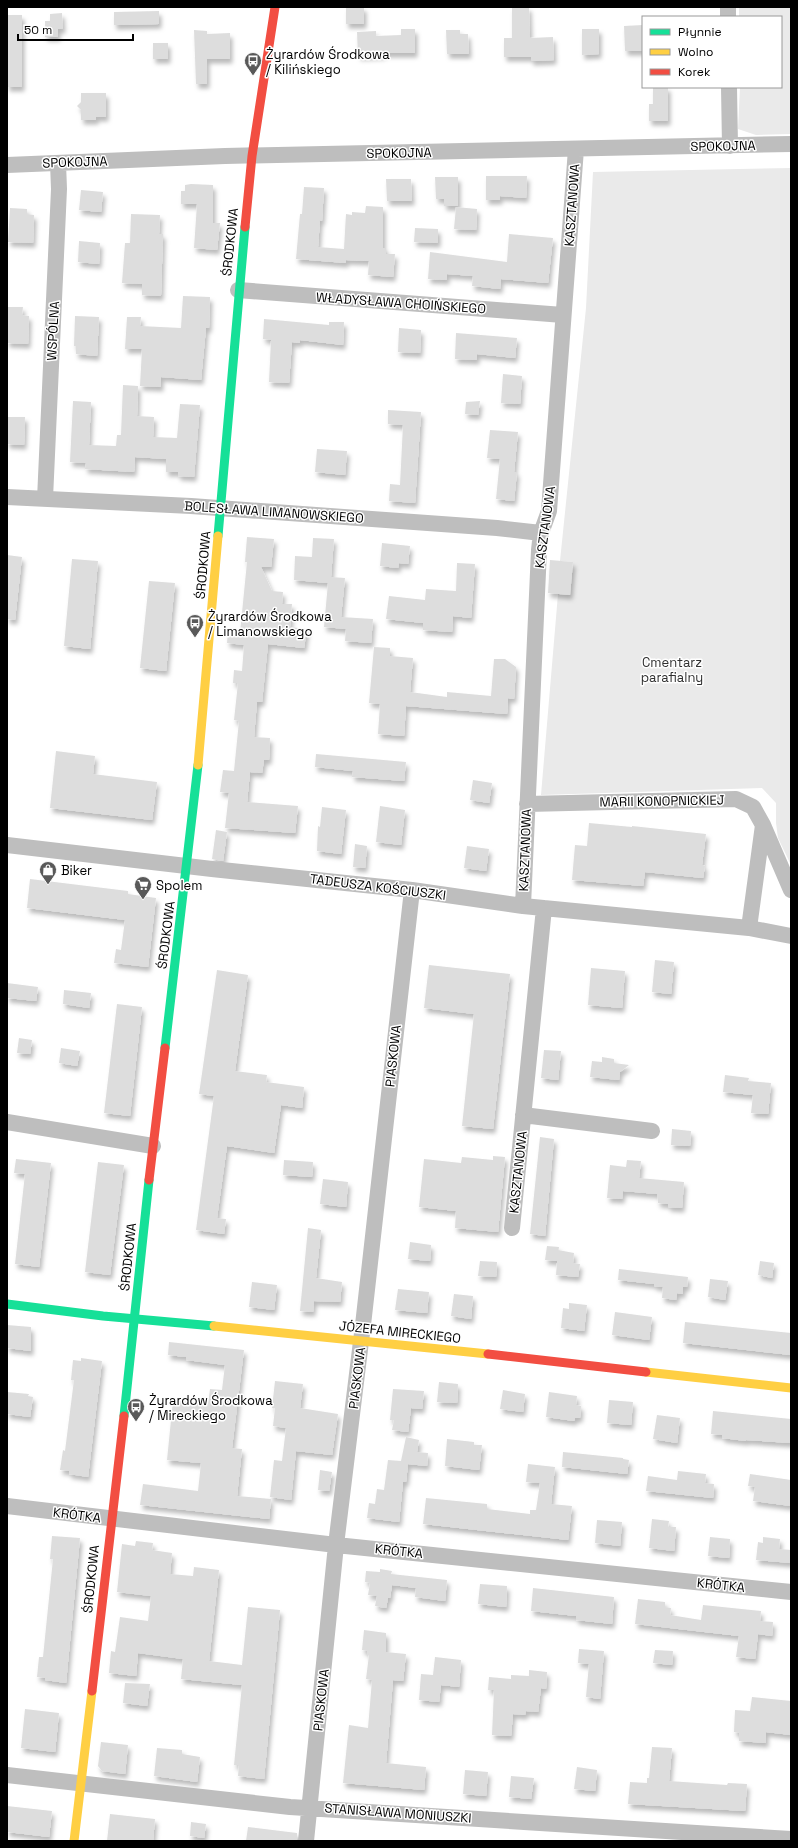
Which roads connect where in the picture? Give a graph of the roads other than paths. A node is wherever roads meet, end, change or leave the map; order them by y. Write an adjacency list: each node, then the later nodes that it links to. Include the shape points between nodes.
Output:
1 (275, 7): 6 (street, ŚRODKOWA)
2 (729, 88): 4 (street)
3 (791, 144): 4 (street, SPOKOJNA)
4 (730, 146): 5 (street, SPOKOJNA)
5 (576, 149): 6 (street, SPOKOJNA); 10 (street, KASZTANOWA)
6 (252, 156): 7 (street, SPOKOJNA); 9 (street, ŚRODKOWA)
7 (58, 163): 8 (street, SPOKOJNA); 12 (street, WSPÓLNA, via 59,189)
8 (7, 165)
9 (238, 290): 10 (street, WŁADYSŁAWA CHOIŃSKIEGO); 13 (street, ŚRODKOWA)
10 (563, 315): 14 (street, KASZTANOWA, via 549,511)
11 (7, 497): 12 (street, BOLESŁAWA LIMANOWSKIEGO)
12 (45, 499): 13 (street, BOLESŁAWA LIMANOWSKIEGO)
13 (220, 508): 14 (street, BOLESŁAWA LIMANOWSKIEGO); 18 (street, ŚRODKOWA)
14 (541, 533): 15 (street, KASZTANOWA)
15 (527, 804): 16 (street, MARII KONOPNICKIEJ, via 736,799 753,807); 21 (street, KASZTANOWA)
16 (763, 825): 20 (street, MARII KONOPNICKIEJ); 23 (street)
17 (7, 845): 18 (street, TADEUSZA KOŚCIUSZKI)
18 (188, 866): 19 (street, TADEUSZA KOŚCIUSZKI); 28 (street, ŚRODKOWA)
19 (412, 890): 21 (street, TADEUSZA KOŚCIUSZKI); 32 (street, PIASKOWA)
20 (791, 890)
21 (523, 906): 22 (street, TADEUSZA KOŚCIUSZKI)
22 (544, 908): 23 (street, TADEUSZA KOŚCIUSZKI); 25 (street, KASZTANOWA)
23 (749, 928): 24 (street)
24 (791, 936)
25 (523, 1115): 27 (street, KASZTANOWA); 29 (street, KASZTANOWA)
26 (7, 1122): 28 (street)
27 (652, 1131)
28 (153, 1146): 31 (street, ŚRODKOWA)
29 (512, 1228)
30 (7, 1304): 31 (street, JÓZEFA MIRECKIEGO)
31 (135, 1319): 32 (street, JÓZEFA MIRECKIEGO); 35 (street, ŚRODKOWA)
32 (361, 1340): 33 (street, JÓZEFA MIRECKIEGO); 36 (street, PIASKOWA)
33 (791, 1388)
34 (7, 1506): 35 (street, KRÓTKA)
35 (110, 1519): 36 (street, KRÓTKA); 39 (street, ŚRODKOWA)
36 (336, 1545): 37 (street, KRÓTKA); 40 (street, PIASKOWA)
37 (791, 1592)
38 (7, 1775): 39 (street, STANISŁAWA MONIUSZKI)
39 (80, 1784): 40 (street, STANISŁAWA MONIUSZKI); 42 (street, ŚRODKOWA)
40 (310, 1807): 41 (street, STANISŁAWA MONIUSZKI); 43 (street, PIASKOWA)
41 (791, 1839)
42 (74, 1841)
43 (306, 1841)

